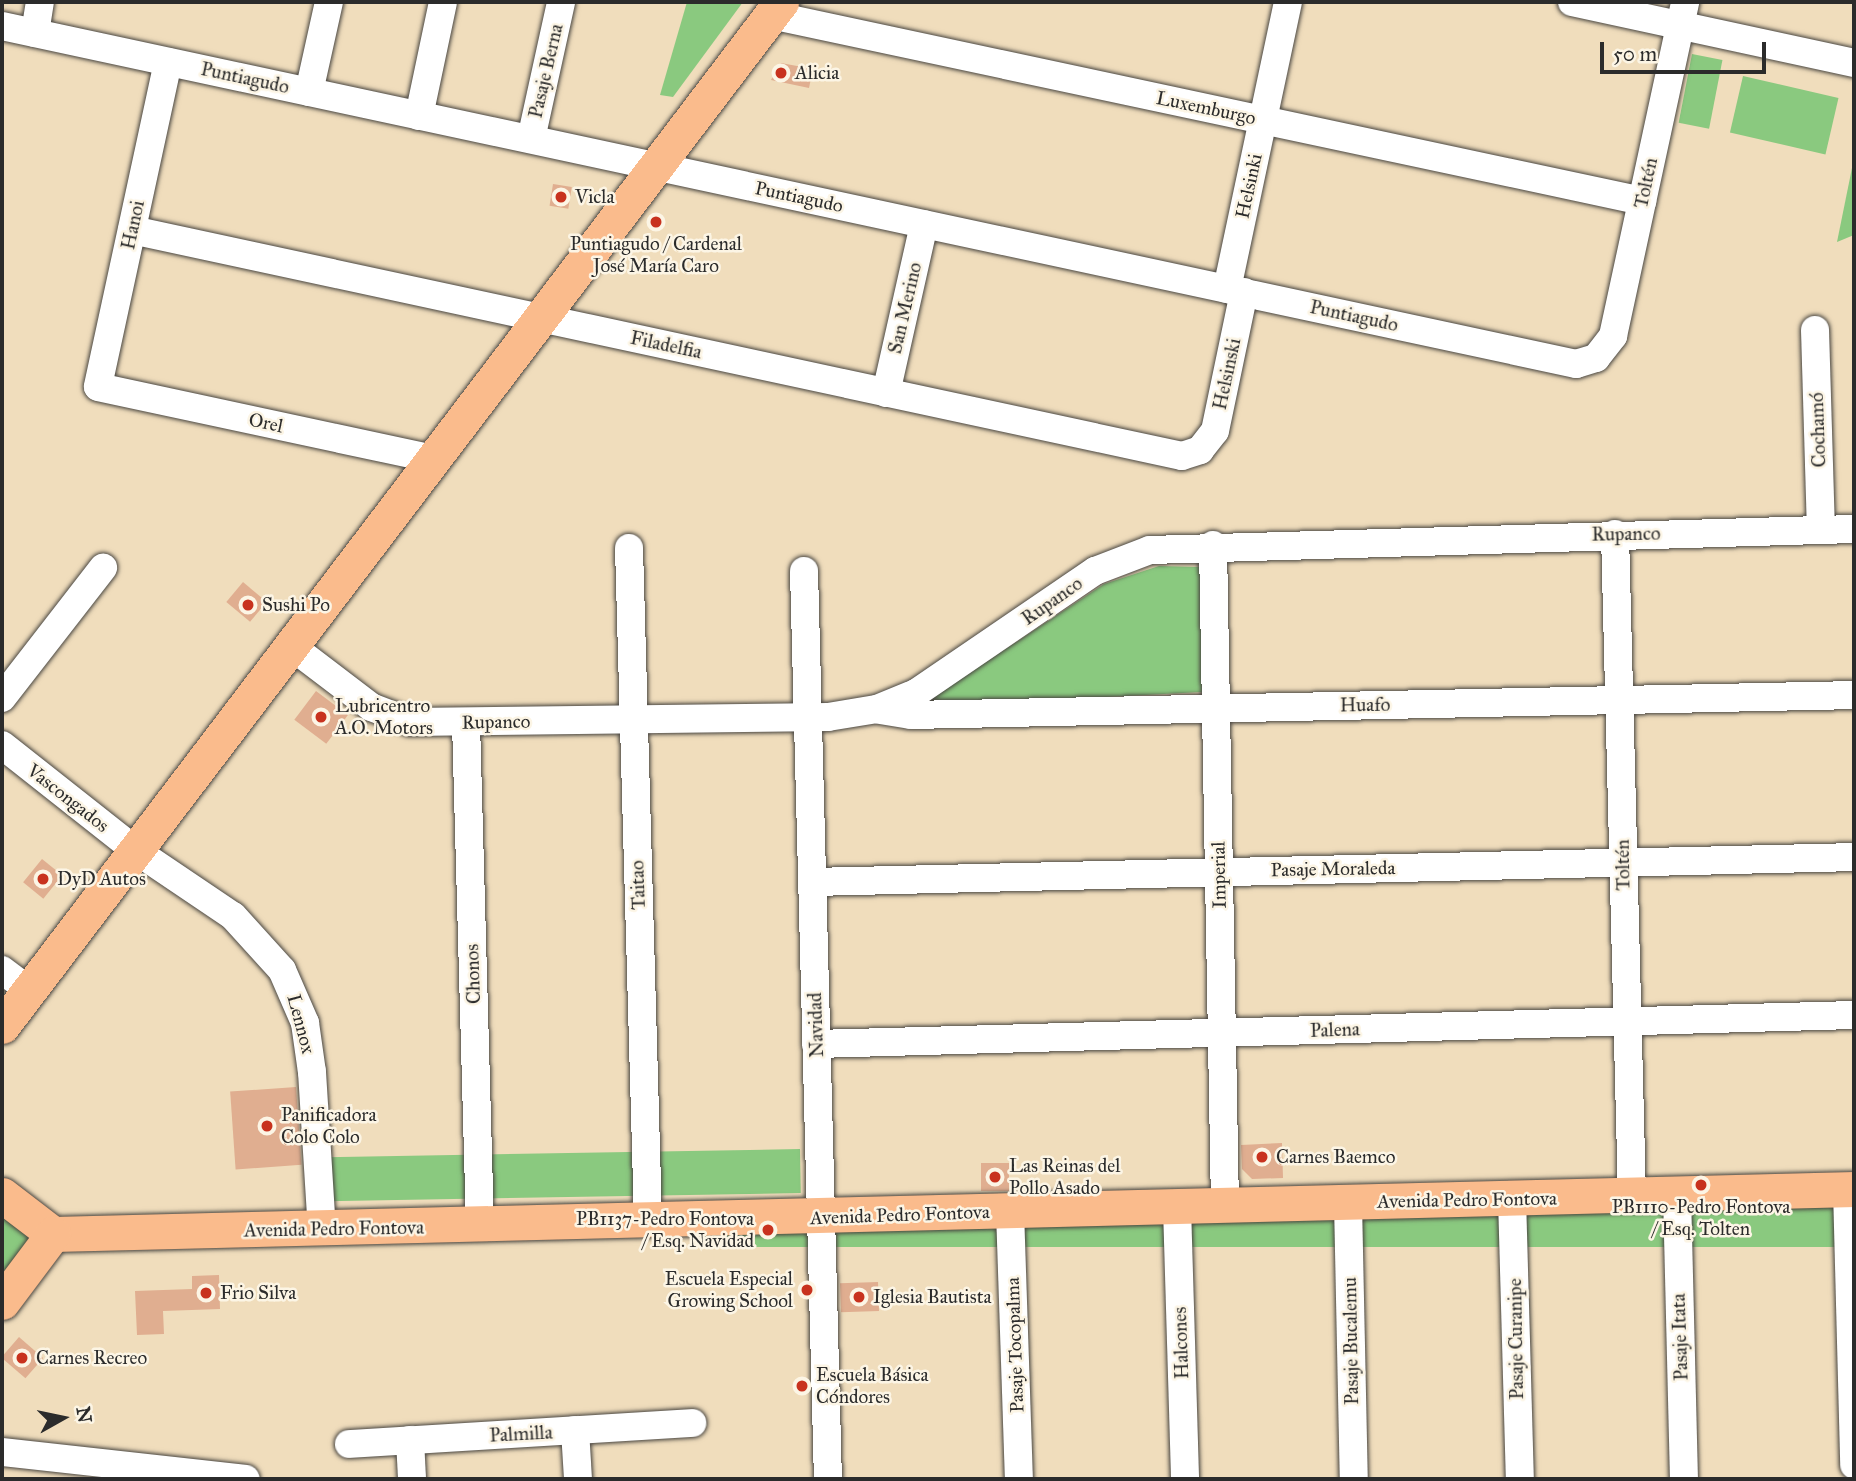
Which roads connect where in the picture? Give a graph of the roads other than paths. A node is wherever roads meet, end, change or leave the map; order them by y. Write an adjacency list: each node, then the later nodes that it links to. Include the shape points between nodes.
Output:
1 (40, 2): 10 (street)
2 (329, 2): 13 (street)
3 (443, 2): 14 (street)
4 (561, 2): 16 (street, Pasaje Berna)
5 (1288, 2): 15 (street, Helsinki)
6 (1572, 2): 8 (street)
7 (776, 8): 15 (street, Luxemburgo); 17 (main road)
8 (1683, 14): 12 (street); 18 (street, Toltén)
9 (2, 26): 10 (street, Puntiagudo)
10 (35, 33): 11 (street, Puntiagudo)
11 (168, 62): 13 (street, Puntiagudo); 20 (street, Hanoi)
12 (1854, 63)
13 (309, 92): 14 (street, Puntiagudo)
14 (419, 116): 16 (street, Puntiagudo)
15 (1263, 120): 18 (street, Luxemburgo); 21 (street, Helsinki)
16 (530, 139): 17 (street, Puntiagudo)
17 (656, 166): 19 (street, Puntiagudo); 22 (main road)
18 (1642, 201): 24 (street, Toltén, via 1612,336)
19 (924, 223): 21 (street, Puntiagudo); 26 (street, San Merino)
20 (132, 230): 22 (street, Filadelfia); 25 (street, Hanoi)
21 (1236, 291): 24 (street, Puntiagudo, via 1566,362); 27 (street, Helsinski, via 1214,431)
22 (540, 318): 26 (street, Filadelfia); 28 (main road)
23 (1815, 330): 29 (street, Cochamó)
24 (1596, 358)
25 (98, 387): 28 (street, Orel)
26 (886, 393): 27 (street, Filadelfia, via 1172,454)
27 (1200, 450)
28 (433, 459): 36 (main road)
29 (1821, 529): 30 (street, Rupanco); 31 (street, Rupanco)
30 (1854, 529)
31 (1615, 534): 32 (street, Rupanco); 39 (street, Toltén)
32 (1213, 545): 40 (street, Imperial); 41 (street, Rupanco, via 1150,550 1095,571 935,681)
33 (629, 548): 43 (street, Taitao)
34 (103, 568): 38 (street)
35 (803, 571): 42 (street, Navidad)
36 (291, 646): 44 (street, Rupanco, via 382,713 410,722); 46 (main road)
37 (1854, 695): 39 (street, Huafo)
38 (2, 698)
39 (1619, 700): 40 (street, Huafo); 48 (street, Toltén)
40 (1216, 708): 41 (street, Huafo, via 911,715); 49 (street, Imperial)
41 (877, 709): 42 (street, Rupanco)
42 (807, 717): 43 (street, Rupanco); 50 (street, Navidad)
43 (633, 719): 44 (street, Rupanco); 67 (street, Taitao)
44 (466, 722): 68 (street, Chonos)
45 (2, 745): 46 (street, Vascongados)
46 (135, 850): 51 (main road); 69 (street, Lennox, via 233,916 264,945 296,998 312,1072)
47 (1854, 856): 48 (street, Pasaje Moraleda)
48 (1623, 862): 49 (street, Pasaje Moraleda); 53 (street, Toltén)
49 (1219, 872): 50 (street, Pasaje Moraleda); 55 (street, Imperial)
50 (812, 882): 56 (street, Navidad)
51 (15, 980): 54 (main road)
52 (1854, 1015): 53 (street, Palena)
53 (1627, 1021): 55 (street, Palena); 60 (street, Toltén)
54 (2, 1026)
55 (1222, 1033): 56 (street, Palena); 63 (street, Imperial)
56 (816, 1044): 66 (street, Navidad)
57 (1851, 1189): 58 (main road, Avenida Pedro Fontova); 77 (street)
58 (1676, 1194): 60 (main road, Avenida Pedro Fontova); 87 (street, Pasaje Itata)
59 (2, 1195): 70 (main road)
60 (1632, 1195): 61 (main road, Avenida Pedro Fontova)
61 (1512, 1198): 62 (main road, Avenida Pedro Fontova); 86 (street, Pasaje Curanipe)
62 (1348, 1203): 63 (main road, Avenida Pedro Fontova); 85 (street, Pasaje Bucalemu)
63 (1225, 1206): 64 (main road, Avenida Pedro Fontova)
64 (1177, 1207): 65 (main road, Avenida Pedro Fontova); 84 (street, Halcones)
65 (1010, 1212): 66 (main road, Avenida Pedro Fontova); 83 (street, Pasaje Tocopalma)
66 (821, 1217): 67 (main road, Avenida Pedro Fontova); 82 (street, Navidad)
67 (648, 1221): 68 (main road, Avenida Pedro Fontova)
68 (480, 1226): 69 (main road, Avenida Pedro Fontova)
69 (322, 1230): 70 (main road, Avenida Pedro Fontova)
70 (53, 1234): 71 (main road)
71 (2, 1302)
72 (692, 1423): 73 (street, Palmilla)
73 (575, 1430): 74 (street, Palmilla); 81 (street)
74 (410, 1440): 75 (street, Palmilla); 80 (street)
75 (349, 1444)
76 (2, 1452): 78 (street)
77 (1854, 1465)
78 (79, 1470): 79 (street)
79 (246, 1479)
80 (412, 1479)
81 (579, 1479)
82 (828, 1479)
83 (1018, 1479)
84 (1185, 1479)
85 (1354, 1479)
86 (1520, 1479)
87 (1684, 1479)

